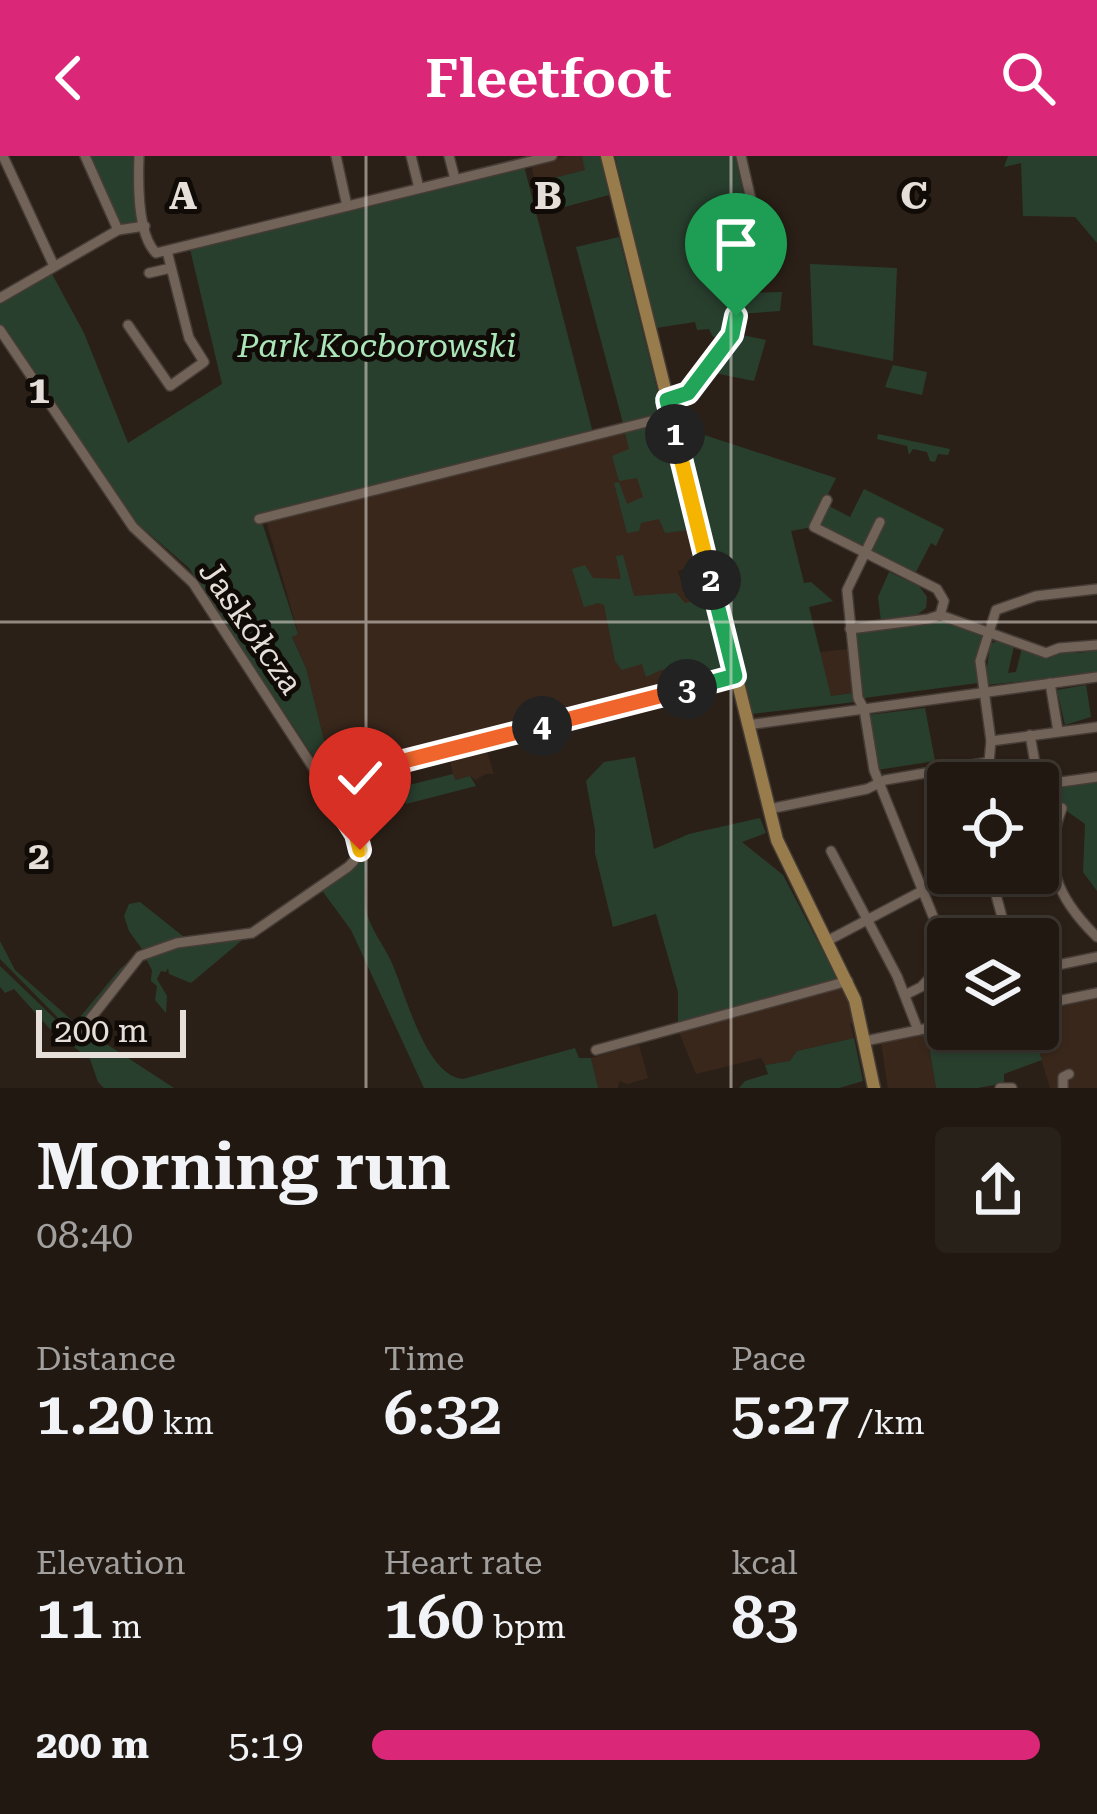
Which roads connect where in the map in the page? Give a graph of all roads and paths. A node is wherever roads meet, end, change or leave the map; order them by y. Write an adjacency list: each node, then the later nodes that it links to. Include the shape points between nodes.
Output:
1 (3, 156): 16 (street)
2 (86, 156): 14 (street)
3 (139, 156): 13 (street)
4 (336, 156): 12 (street)
5 (410, 156): 11 (street)
6 (449, 156): 10 (street)
7 (552, 156): 10 (street)
8 (607, 156): 22 (main road)
9 (741, 156): 22 (street, via 755,217 739,268 734,330 688,393)
10 (455, 179): 11 (street)
11 (418, 188): 12 (street)
12 (347, 206): 15 (street)
13 (145, 226): 14 (street); 15 (street, via 149,248)
14 (118, 230): 16 (street)
15 (164, 252): 17 (street)
16 (54, 266): 19 (street)
17 (171, 268): 18 (street); 20 (street, via 189,338 204,362 170,386)
18 (149, 273)
19 (0, 298)
20 (128, 326)
21 (0, 330): 44 (street, Jaskółcza, via 133,527 193,583)
22 (667, 400): 23 (main road)
23 (671, 416): 25 (street); 33 (main road)
24 (827, 500): 27 (street, via 814,527)
25 (260, 519)
26 (880, 522): 27 (street)
27 (864, 553): 29 (street, via 937,589); 30 (street, via 847,590)
28 (1097, 589): 31 (street, via 1000,606)
29 (940, 615): 30 (street); 31 (street)
30 (850, 629): 37 (street)
31 (989, 633): 32 (street, via 1046,653); 36 (street, via 980,662)
32 (1097, 645)
33 (735, 676): 38 (main road); 44 (street)
34 (1097, 677): 35 (street)
35 (1050, 683): 36 (street); 40 (street)
36 (983, 692): 37 (street); 42 (street)
37 (863, 709): 38 (street); 45 (street)
38 (747, 725): 47 (main road)
39 (1097, 727): 40 (street)
40 (1058, 731): 41 (street)
41 (1030, 735): 42 (street); 43 (street, via 1039,785)
42 (991, 741): 45 (street, via 989,762)
43 (1097, 777)
44 (323, 782): 64 (street, Jaskółcza, via 356,834 359,857 252,933 140,956)
45 (879, 783): 47 (street); 52 (street)
46 (1062, 808): 48 (street)
47 (769, 809): 55 (main road)
48 (1059, 814)
49 (831, 851): 53 (street)
50 (1059, 885): 54 (street)
51 (927, 889): 52 (street)
52 (922, 891): 53 (street); 60 (street, via 940,952 934,973)
53 (868, 919): 55 (street); 60 (street)
54 (1097, 937)
55 (826, 940): 58 (main road)
56 (1097, 957): 57 (street)
57 (1059, 965)
58 (848, 981): 65 (main road); 66 (street)
59 (1097, 993): 61 (street)
60 (904, 995): 63 (street)
61 (1059, 1001)
62 (927, 1028): 63 (street)
63 (918, 1030): 65 (street)
64 (76, 1037)
65 (865, 1041): 68 (main road)
66 (596, 1050)
67 (1069, 1074): 71 (street)
68 (874, 1088)
69 (1000, 1088): 70 (street)
70 (1012, 1088)
71 (1064, 1088)

